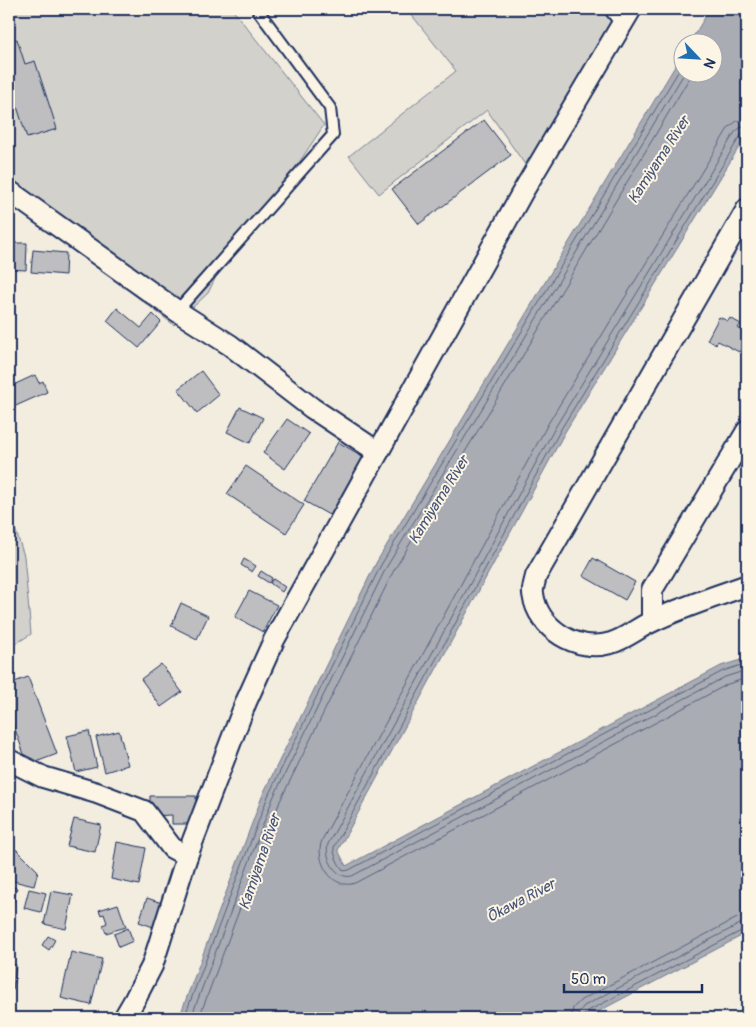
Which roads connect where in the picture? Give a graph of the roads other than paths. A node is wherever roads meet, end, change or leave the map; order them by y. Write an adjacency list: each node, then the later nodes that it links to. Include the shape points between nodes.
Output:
1 (257, 9): 5 (lane, via 330,108 333,135)
2 (620, 14): 7 (street)
3 (9, 191): 5 (street)
4 (747, 209): 9 (street, via 536,576 533,594 539,613 552,630 570,641 591,645 610,643)
5 (177, 311): 7 (street, via 230,344 312,408)
6 (747, 431): 9 (street, via 652,590)
7 (378, 452): 11 (street, via 274,640 246,702)
8 (747, 585): 9 (street)
9 (652, 622)
10 (9, 760): 11 (street, via 43,777 144,811 172,848)
11 (187, 856): 12 (street, via 152,966)
12 (124, 1018)

